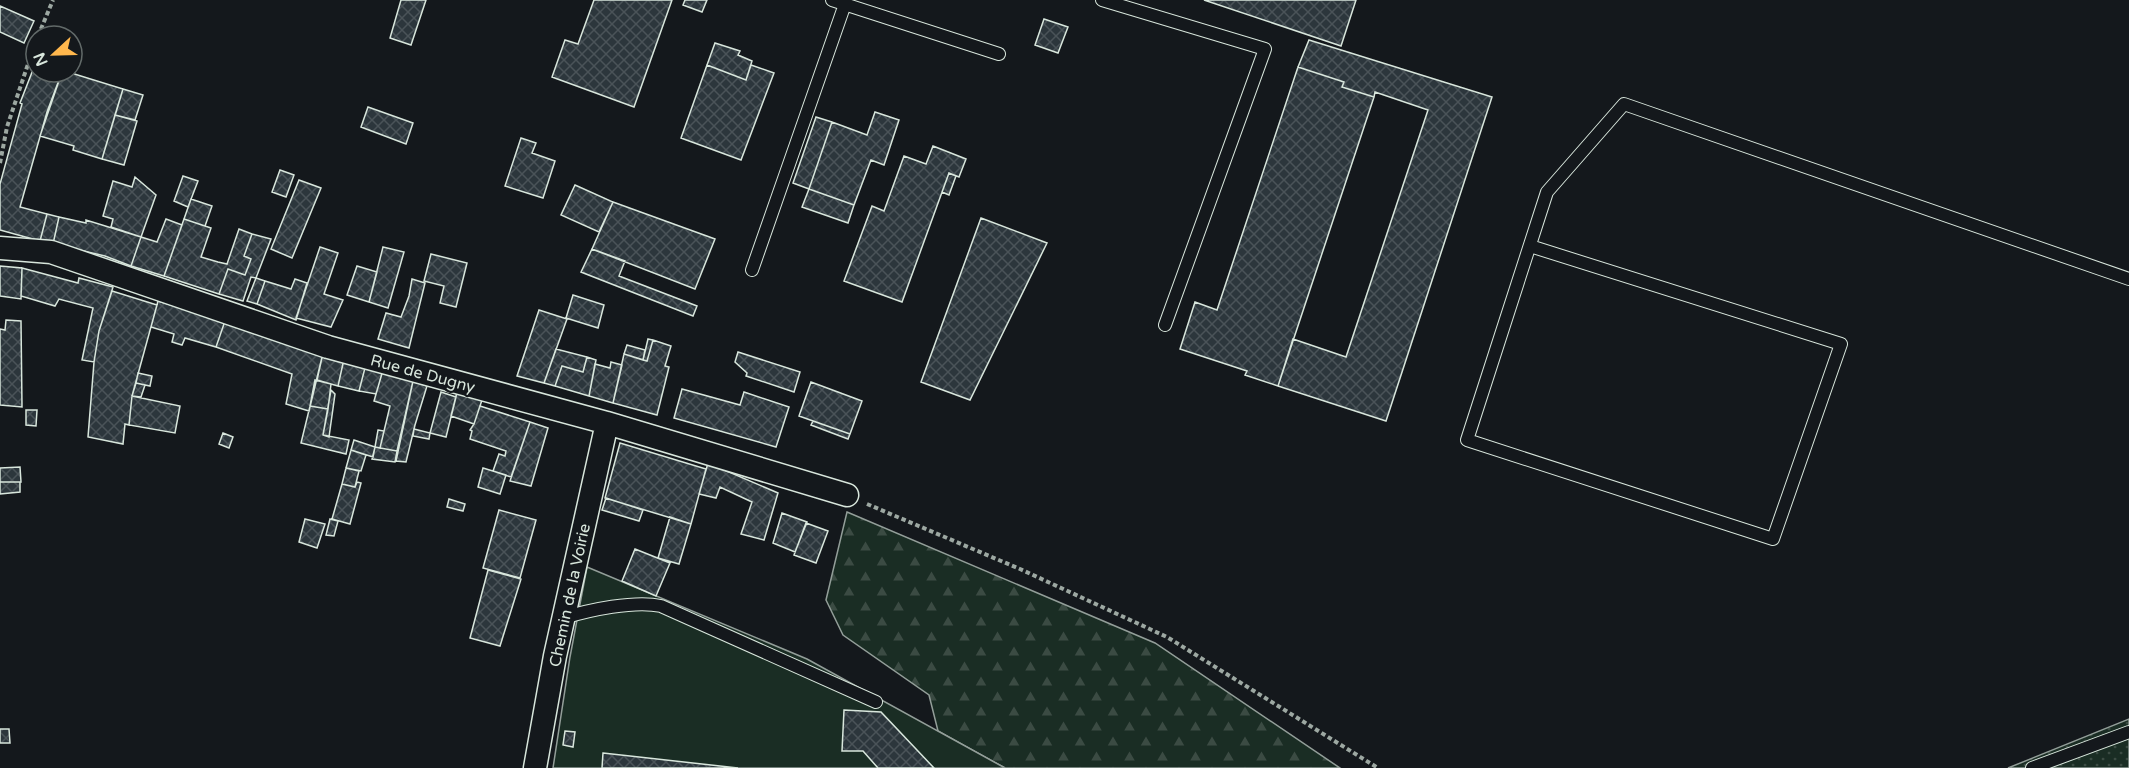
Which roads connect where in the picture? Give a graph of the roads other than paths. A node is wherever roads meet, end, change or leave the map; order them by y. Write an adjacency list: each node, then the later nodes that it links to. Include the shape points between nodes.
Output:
1 (832, 0): 3 (lane)
2 (1102, 0): 9 (lane, via 1265,49)
3 (845, 4): 4 (lane); 7 (lane)
4 (999, 54)
5 (1530, 246): 5 (lane, via 1467,440 1773,539 1841,344); 8 (lane, via 1547,192 1624,104)
6 (0, 248): 10 (street, Rue de Dugny, via 51,252 328,347)
7 (752, 270)
8 (2129, 279)
9 (1165, 325)
10 (607, 423): 11 (street, Rue de Dugny); 12 (street, Chemin de la Voirie)
11 (847, 495)
12 (564, 618): 13 (lane, via 648,603 661,606); 15 (street, Chemin de la Voirie)
13 (876, 702)
14 (2129, 732): 16 (lane)
15 (535, 768)
16 (2032, 768)

